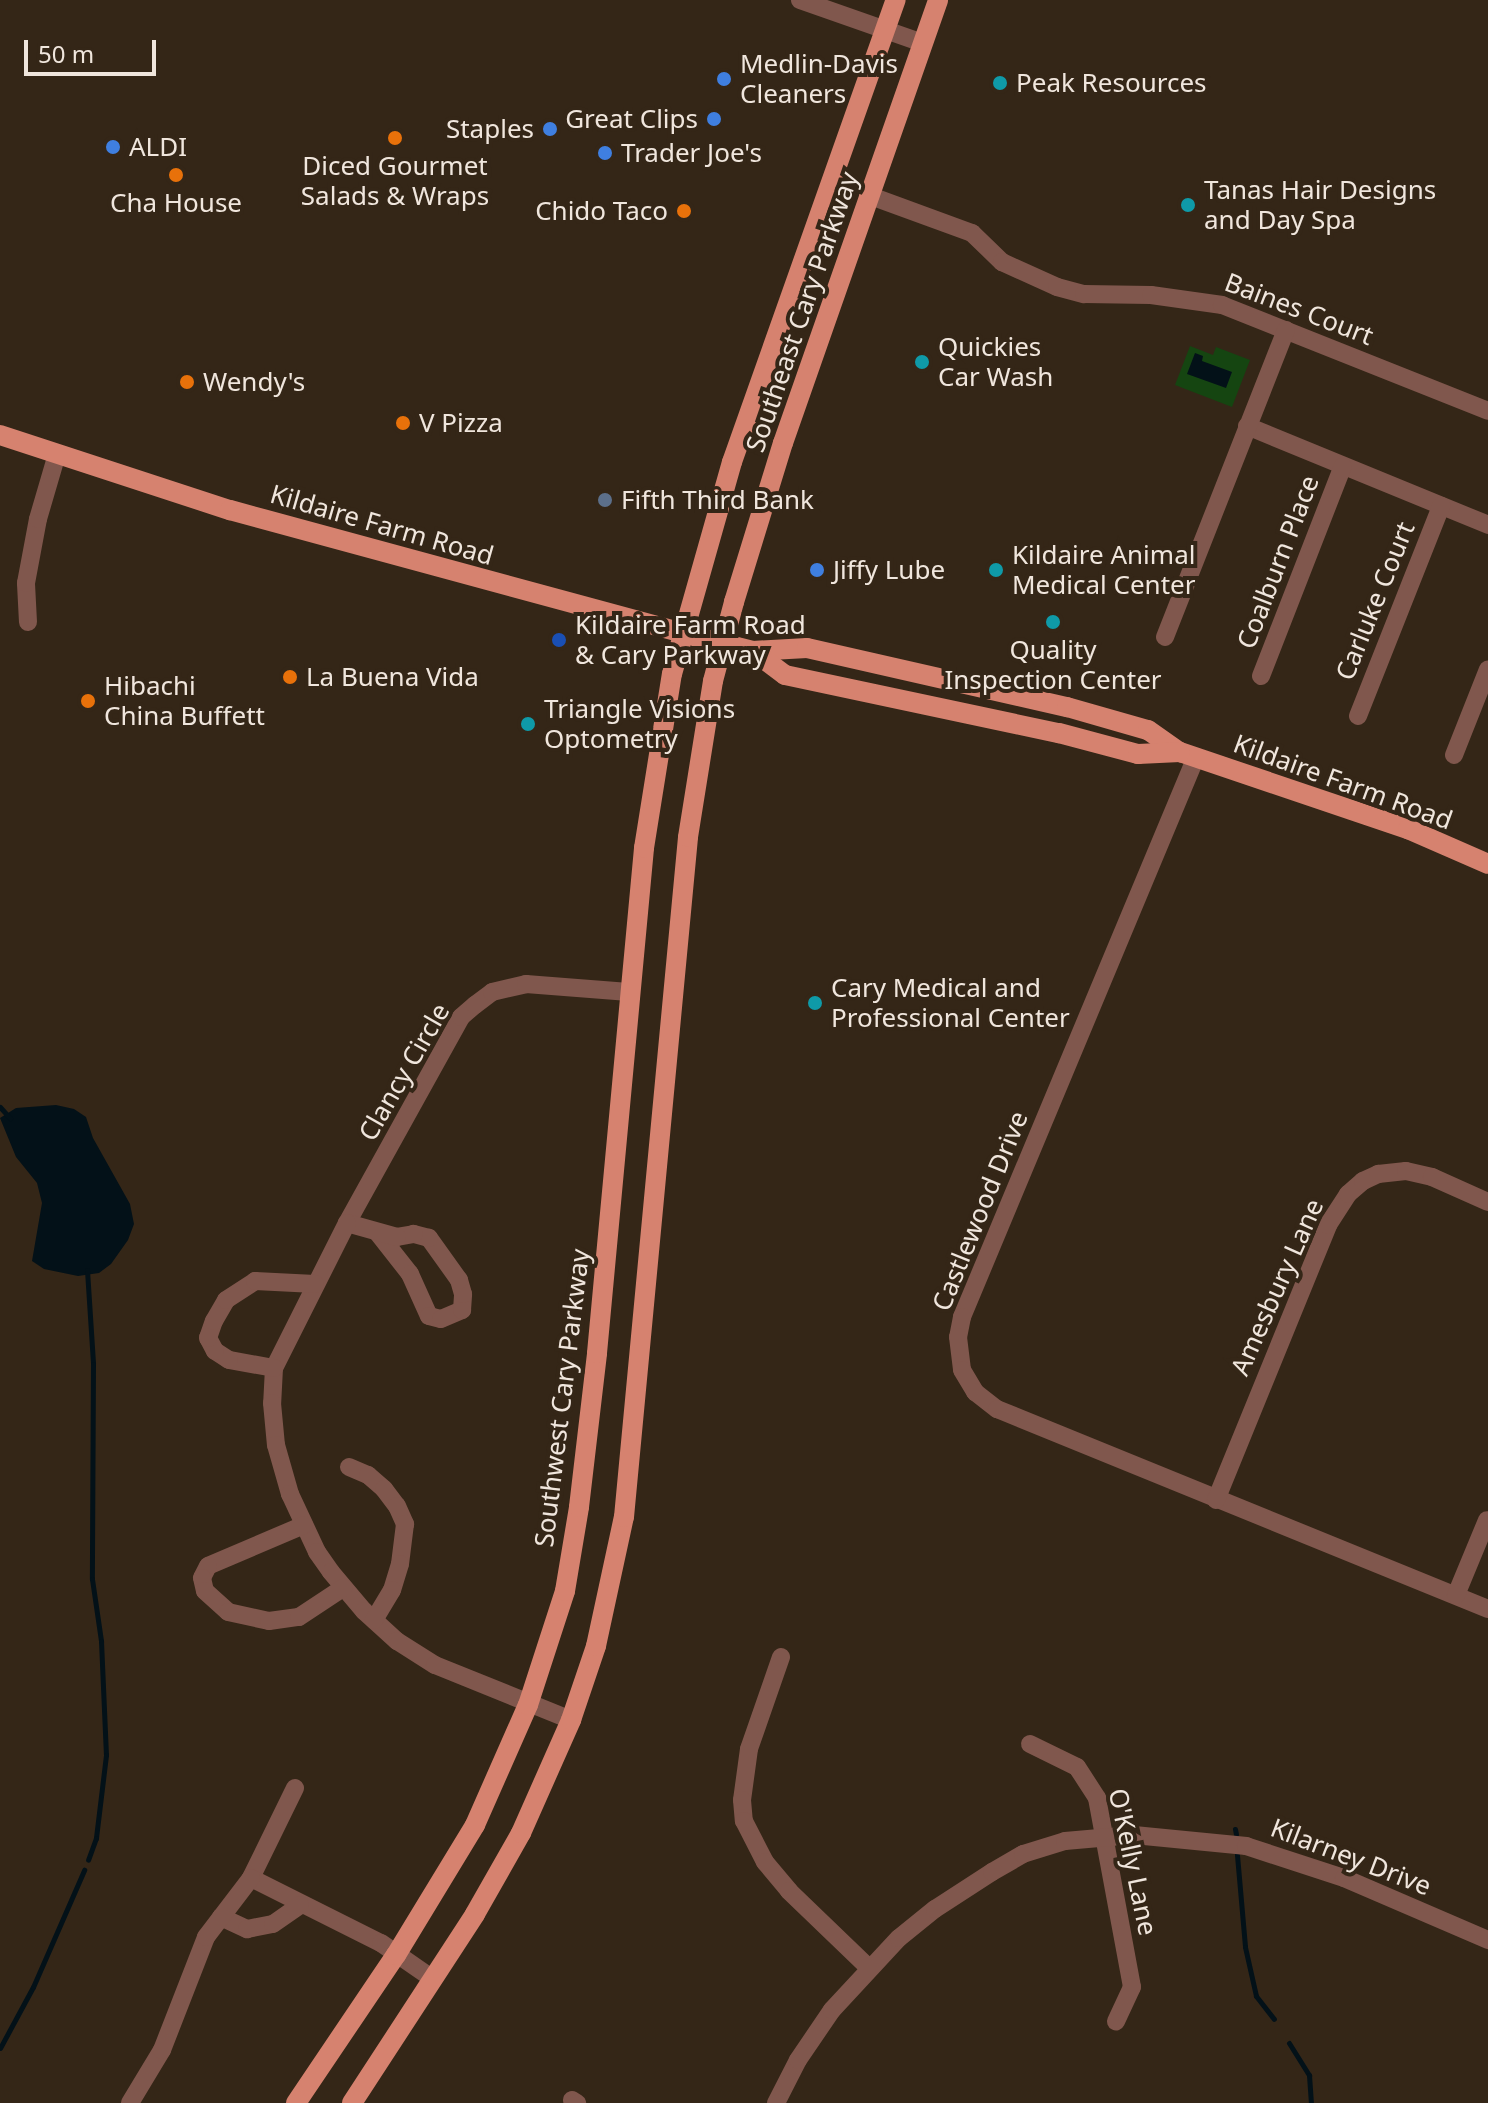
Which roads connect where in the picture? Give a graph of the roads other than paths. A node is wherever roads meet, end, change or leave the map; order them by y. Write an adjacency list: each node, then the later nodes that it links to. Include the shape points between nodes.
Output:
1 (800, 0): 4 (street)
2 (896, 0): 4 (main road, Southeast Cary Parkway)
3 (938, 0): 5 (main road, Southeast Cary Parkway)
4 (885, 30): 5 (street); 16 (main road, Southeast Cary Parkway, via 732,462)
5 (923, 43): 6 (main road, Southeast Cary Parkway)
6 (868, 195): 7 (street, Baines Court, via 972,233 1002,262 1057,287 1084,294 1203,301); 18 (main road, Southeast Cary Parkway)
7 (1286, 330): 8 (street, Baines Court); 9 (street)
8 (1488, 411)
9 (1247, 426): 12 (street); 17 (street)
10 (0, 435): 11 (main road, Kildaire Farm Road)
11 (57, 454): 15 (street, via 26,583); 16 (main road, Kildaire Farm Road, via 405,560)
12 (1343, 466): 13 (street); 21 (street, Coalburn Place)
13 (1441, 506): 14 (street); 22 (street, Carluke Court)
14 (1488, 525)
15 (28, 622)
16 (682, 633): 18 (main road, Kildaire Farm Road); 26 (main road, Southwest Cary Parkway, via 644,848)
17 (1165, 637)
18 (722, 643): 19 (main road, Kildaire Farm Road); 42 (main road, via 688,837 624,1517 596,1646)
19 (753, 651): 23 (main road, Kildaire Farm Road, via 785,675 1138,754); 23 (main road, Kildaire Farm Road, via 807,648 1056,704 1148,730)
20 (1488, 669): 24 (street)
21 (1261, 676)
22 (1358, 716)
23 (1188, 755): 25 (main road, Kildaire Farm Road, via 1408,829); 33 (street, Castlewood Drive, via 958,1337 968,1383 997,1409)
24 (1454, 755)
25 (1488, 864)
26 (629, 992): 28 (street, Clancy Circle, via 526,984 504,987 475,1005 461,1017); 41 (main road, Southwest Cary Parkway, via 579,1507 565,1591)
27 (1488, 1202): 33 (street, Amesbury Lane, via 1406,1171 1378,1174 1348,1194 1328,1225)
28 (347, 1223): 29 (street); 30 (street, Clancy Circle)
29 (377, 1232): 29 (street, via 429,1238 459,1280 462,1310 441,1319 429,1316 410,1274)
30 (315, 1284): 31 (street, Clancy Circle); 31 (street, via 255,1281 226,1300 214,1321 208,1338 215,1351 229,1360)
31 (274, 1368): 35 (street, Clancy Circle, via 276,1445)
32 (349, 1467): 39 (street, via 384,1489 405,1524 392,1590)
33 (1216, 1500): 37 (street, Castlewood Drive)
34 (1487, 1520): 37 (street)
35 (304, 1525): 36 (street, Clancy Circle); 36 (street, via 208,1566 202,1578 205,1591 228,1612 269,1621 299,1617)
36 (343, 1588): 39 (street, Clancy Circle)
37 (1456, 1595): 38 (street, Castlewood Drive)
38 (1488, 1609)
39 (374, 1620): 41 (street, Clancy Circle, via 435,1665)
40 (781, 1657): 51 (street, via 749,1749 744,1821 765,1862 789,1891)
41 (528, 1705): 42 (street, Clancy Circle); 50 (main road, Southwest Cary Parkway, via 475,1825)
42 (571, 1720): 52 (main road, via 521,1833)
43 (1030, 1744): 45 (street, O'Kelly Lane, via 1077,1767 1089,1780)
44 (295, 1788): 46 (street)
45 (1105, 1837): 49 (street, Kilarney Drive, via 1166,1836 1246,1846 1331,1873); 51 (street, Kilarney Drive, via 1065,1841 1023,1854 935,1909); 53 (street, O'Kelly Lane, via 1132,1987)
46 (251, 1878): 47 (street); 48 (street)
47 (300, 1905): 48 (street, via 273,1924 247,1929); 50 (street, via 330,1916)
48 (221, 1917): 54 (street, via 206,1937 162,2050)
49 (1488, 1940)
50 (396, 1955): 52 (street); 55 (main road, Southwest Cary Parkway)
51 (868, 1967): 57 (street, Kilarney Drive, via 814,2035)
52 (433, 1979): 56 (main road)
53 (1116, 2021)
54 (130, 2103)
55 (296, 2103)
56 (352, 2103)
57 (776, 2103)

